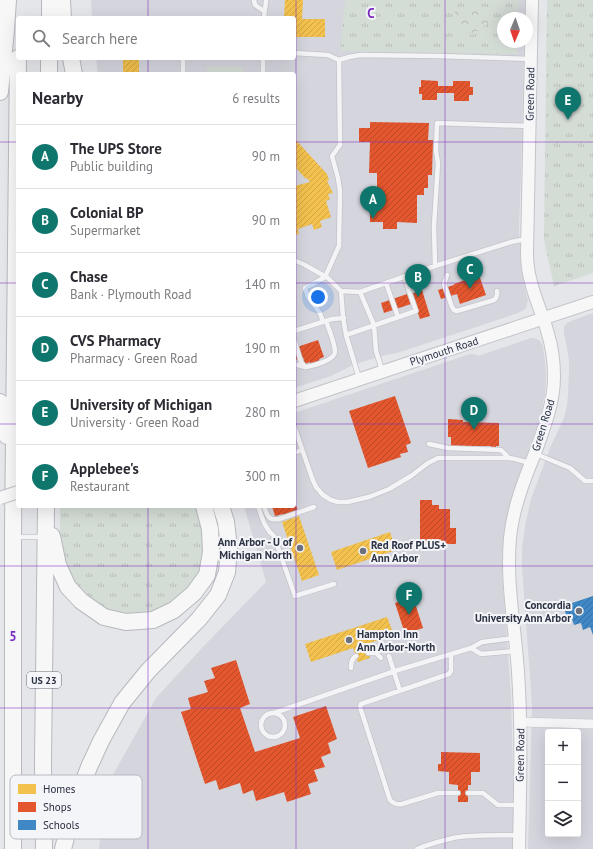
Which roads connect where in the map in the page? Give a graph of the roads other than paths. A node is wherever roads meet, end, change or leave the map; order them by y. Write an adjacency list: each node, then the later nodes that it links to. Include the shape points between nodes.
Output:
1 (8, 0): 26 (highway)
2 (18, 0): 9 (highway)
3 (50, 0): 10 (highway)
4 (62, 0): 11 (highway)
5 (254, 0): 8 (lane, via 256,6)
6 (266, 0): 8 (lane)
7 (532, 0): 14 (street, Green Road)
8 (264, 11): 12 (lane)
9 (18, 16)
10 (50, 16)
11 (63, 16)
12 (264, 16)
13 (296, 53): 20 (lane, via 328,55)
14 (530, 59): 20 (lane, via 360,55); 27 (street, Green Road)
15 (18, 60): 21 (highway, US 23)
16 (50, 60): 22 (highway)
17 (71, 60): 23 (highway)
18 (183, 60): 24 (lane)
19 (263, 60): 25 (lane)
20 (339, 60): 33 (lane, via 340,145 332,156 340,192 339,246)
21 (18, 72)
22 (49, 72)
23 (74, 72)
24 (183, 72)
25 (263, 72)
26 (0, 92)
27 (529, 126): 28 (street, Green Road); 31 (lane, via 437,123)
28 (527, 239): 31 (lane); 42 (street, Green Road, via 531,282)
29 (16, 249): 69 (highway, US 23)
30 (296, 261): 33 (lane)
31 (435, 266): 34 (lane)
32 (448, 275): 37 (lane, via 444,284 452,307 457,311 494,300)
33 (326, 276): 36 (lane); 43 (lane, via 305,288)
34 (404, 276): 35 (lane); 40 (lane, via 416,311)
35 (386, 283): 38 (lane); 40 (lane)
36 (341, 291): 38 (lane); 41 (lane)
37 (497, 291)
38 (360, 292): 44 (lane)
39 (593, 302): 42 (street, Plymouth Road)
40 (398, 317): 44 (lane)
41 (344, 318): 43 (lane); 46 (lane)
42 (543, 318): 50 (street, Plymouth Road); 59 (street, Green Road, via 552,352 554,391)
43 (324, 322): 45 (lane); 49 (lane, via 336,353 331,359)
44 (374, 325): 46 (lane); 50 (lane, via 376,351)
45 (296, 331)
46 (346, 335): 51 (lane)
47 (296, 346): 49 (lane)
48 (296, 365): 49 (lane)
49 (305, 367)
50 (382, 372): 51 (street, Plymouth Road)
51 (359, 380): 52 (street, Plymouth Road)
52 (296, 400)
53 (0, 402): 69 (highway, via 7,427)
54 (296, 432): 56 (lane)
55 (428, 444): 58 (lane, via 448,448 501,450)
56 (302, 450): 57 (lane); 58 (lane, via 316,487 331,500 342,502 369,497 389,489 438,458)
57 (296, 452)
58 (509, 458): 59 (lane)
59 (532, 459): 60 (lane, via 547,458 570,468 585,480); 72 (street, Green Road, via 519,496 510,536 509,559)
60 (593, 481)
61 (16, 493): 62 (street, bridge)
62 (0, 498)
63 (314, 507): 67 (lane, via 274,520 268,516)
64 (205, 508): 68 (highway, via 212,552 207,575 194,593 174,610 153,620 126,622 104,617 81,601 68,587 58,565)
65 (222, 508): 88 (highway, via 229,547 227,572 218,595 199,619 148,670 122,703)
66 (259, 508): 71 (lane, via 264,525 274,536 295,596)
67 (265, 508)
68 (46, 509): 70 (highway, US 23)
69 (13, 535): 70 (lane); 86 (highway, US 23)
70 (45, 537): 87 (highway, US 23)
71 (334, 584)
72 (515, 638): 73 (lane, via 482,642); 74 (street, Green Road)
73 (471, 648): 74 (lane, via 481,654); 76 (lane)
74 (516, 651): 84 (street, Green Road)
75 (368, 653): 79 (lane, via 376,653)
76 (451, 654): 81 (lane); 82 (lane, via 451,671 448,674)
77 (356, 656): 80 (lane)
78 (389, 656): 81 (lane)
79 (381, 658)
80 (351, 668)
81 (395, 671): 82 (lane); 83 (lane)
82 (400, 691): 89 (lane, via 361,704 360,707 390,800 397,805 438,793)
83 (274, 713): 83 (lane, via 282,716 286,724 284,731 274,738 266,736 260,726 266,715)
84 (520, 722): 85 (street); 91 (street, Green Road)
85 (593, 724)
86 (12, 775)
87 (43, 775)
88 (86, 775)
89 (458, 793)
90 (468, 793): 91 (lane, via 483,793 498,805)
91 (519, 805): 92 (street, Green Road)
92 (519, 835): 99 (lane, via 454,838); 100 (street, Green Road)
93 (12, 839): 96 (highway, US 23)
94 (44, 839): 97 (highway, US 23)
95 (66, 839): 98 (highway)
96 (12, 849)
97 (44, 849)
98 (63, 849)
99 (417, 849)
100 (519, 849)

